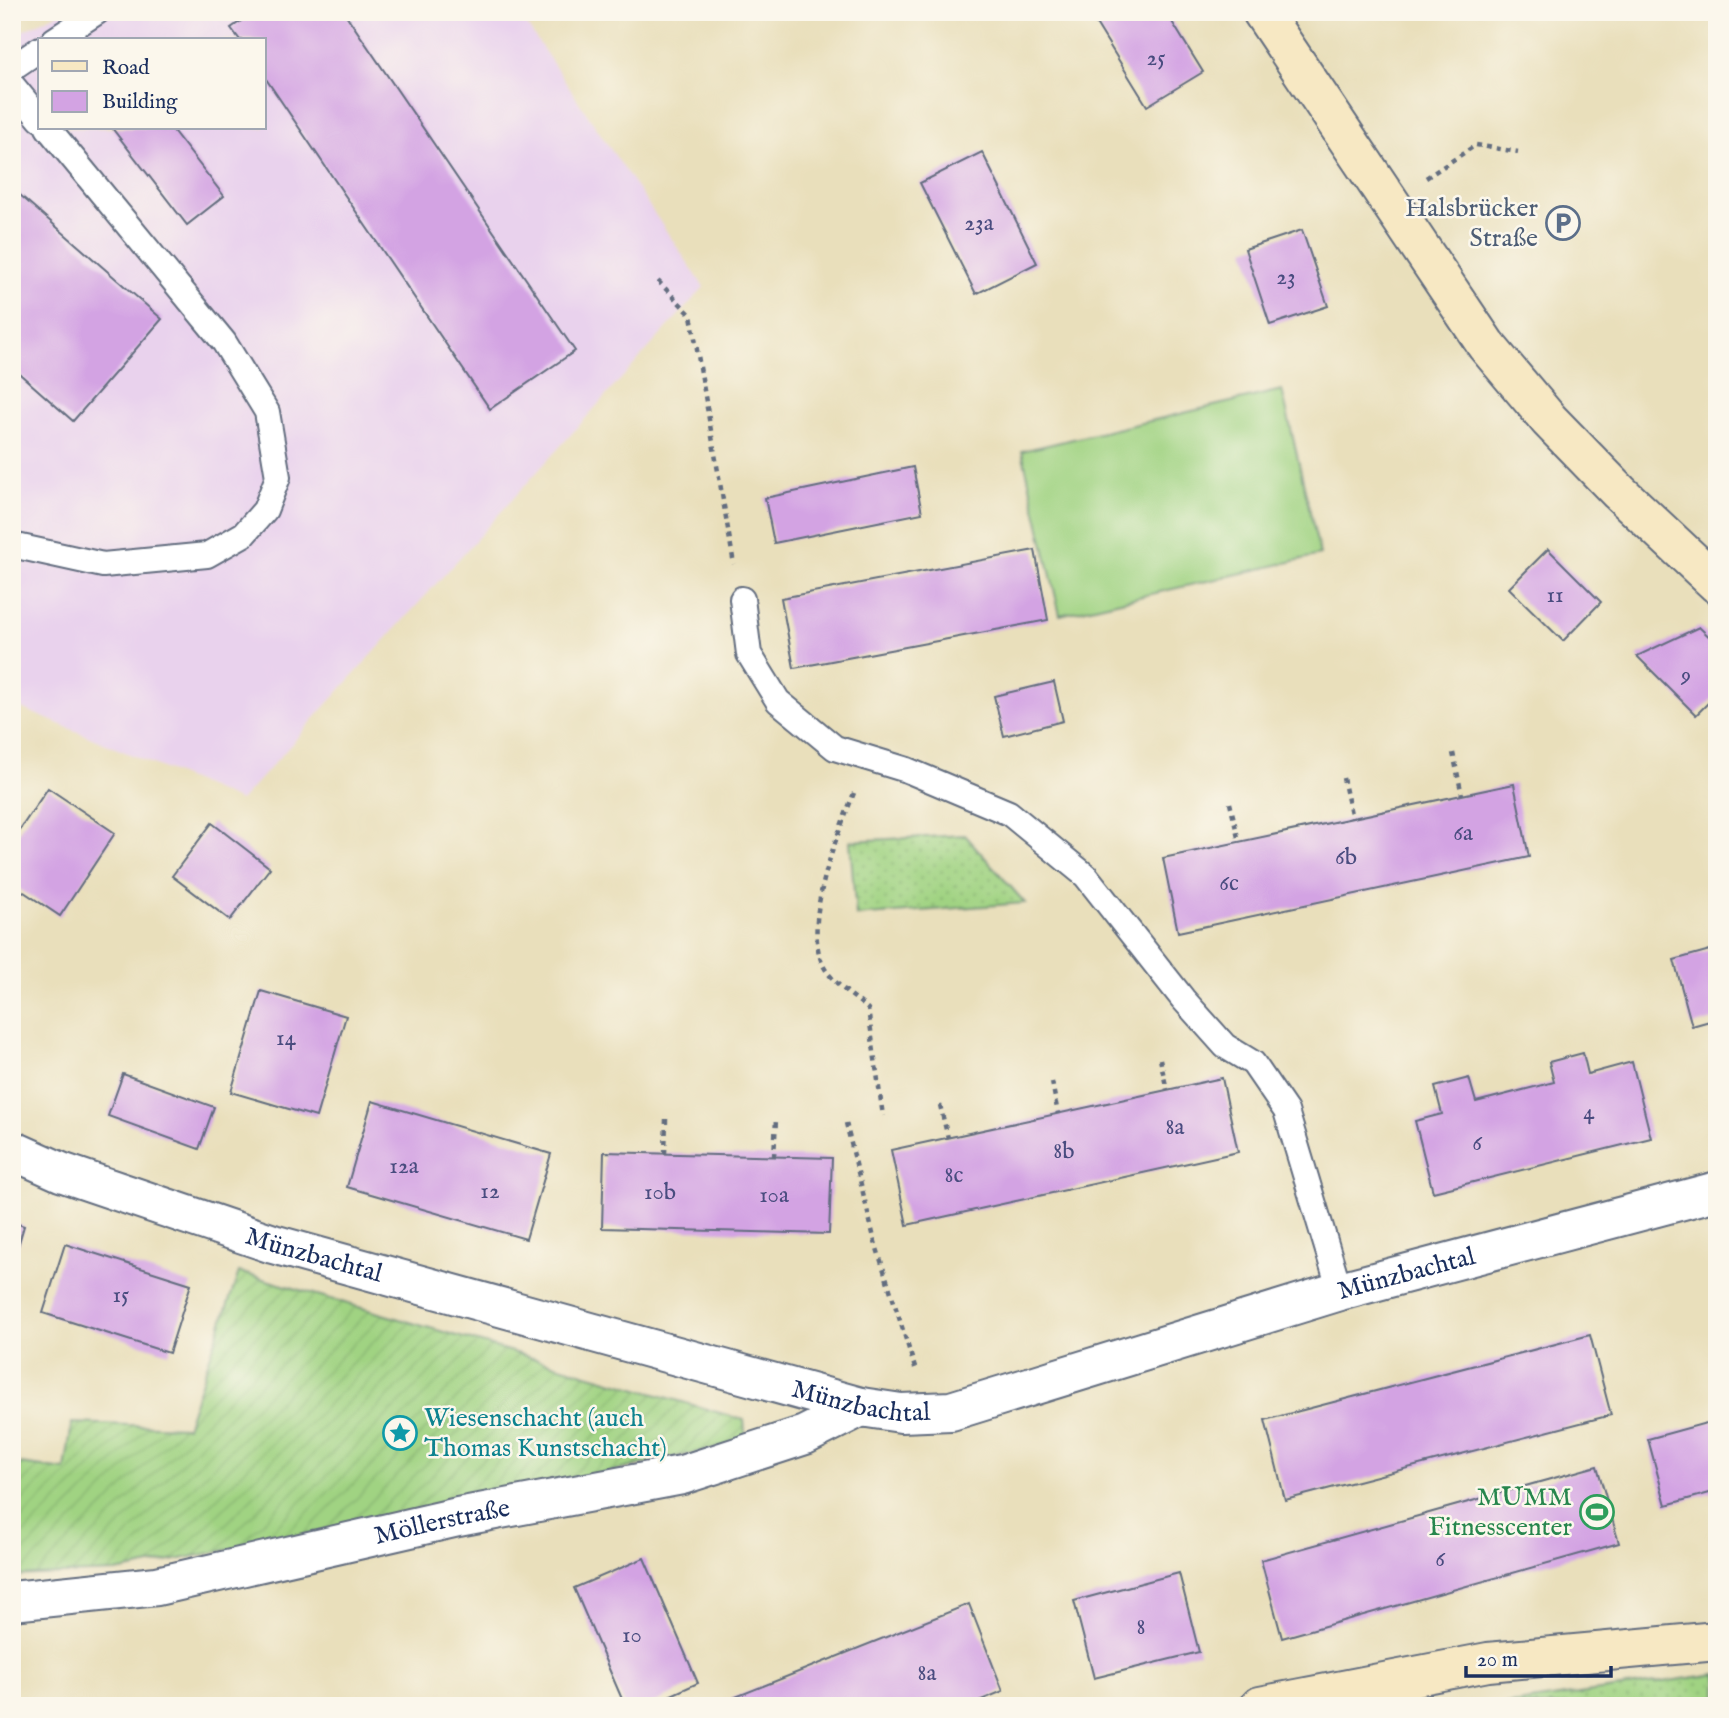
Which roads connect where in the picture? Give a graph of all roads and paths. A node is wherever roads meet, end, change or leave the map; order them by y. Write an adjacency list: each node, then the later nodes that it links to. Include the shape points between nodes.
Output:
1 (97, 12): 3 (lane)
2 (1262, 12): 10 (main road)
3 (57, 38)
4 (38, 50): 5 (lane)
5 (12, 68)
6 (12, 85): 7 (lane)
7 (38, 117)
8 (50, 130): 12 (lane, via 223,342 267,412 278,477 265,510 244,534 207,555 103,565)
9 (1518, 152): 10 (path, via 1476,145)
10 (1391, 201): 13 (main road, via 1486,345 1549,420)
11 (658, 281): 14 (path, via 691,315)
12 (12, 545)
13 (1717, 584)
14 (742, 599): 15 (lane, via 749,654 778,701 835,748)
15 (851, 753): 27 (path, via 856,786 820,896 817,937 824,967 868,1009); 36 (lane, via 907,770 1009,813 1086,876 1225,1045 1253,1063 1286,1111)
16 (1453, 753): 18 (path)
17 (1343, 778): 20 (path)
18 (1462, 795)
19 (1230, 803): 21 (path)
20 (1352, 818)
21 (1239, 842)
22 (1160, 1059): 24 (path)
23 (1052, 1082): 26 (path)
24 (1167, 1090)
25 (940, 1105): 31 (path)
26 (1058, 1114)
27 (883, 1116)
28 (666, 1119): 33 (path)
29 (776, 1119): 34 (path)
30 (846, 1123): 38 (path, via 875,1242)
31 (948, 1138)
32 (12, 1150): 37 (street, Münzbachtal, via 61,1172 273,1244)
33 (665, 1154)
34 (774, 1157)
35 (1717, 1191): 36 (street, Münzbachtal)
36 (1340, 1291): 38 (street, Münzbachtal, via 951,1411)
37 (861, 1407): 38 (street, Münzbachtal); 39 (street, Möllerstraße, via 805,1435 682,1475 458,1517 157,1586)
38 (927, 1412)
39 (12, 1601)
40 (1717, 1641): 41 (main road, via 1488,1662)
41 (1260, 1706)

